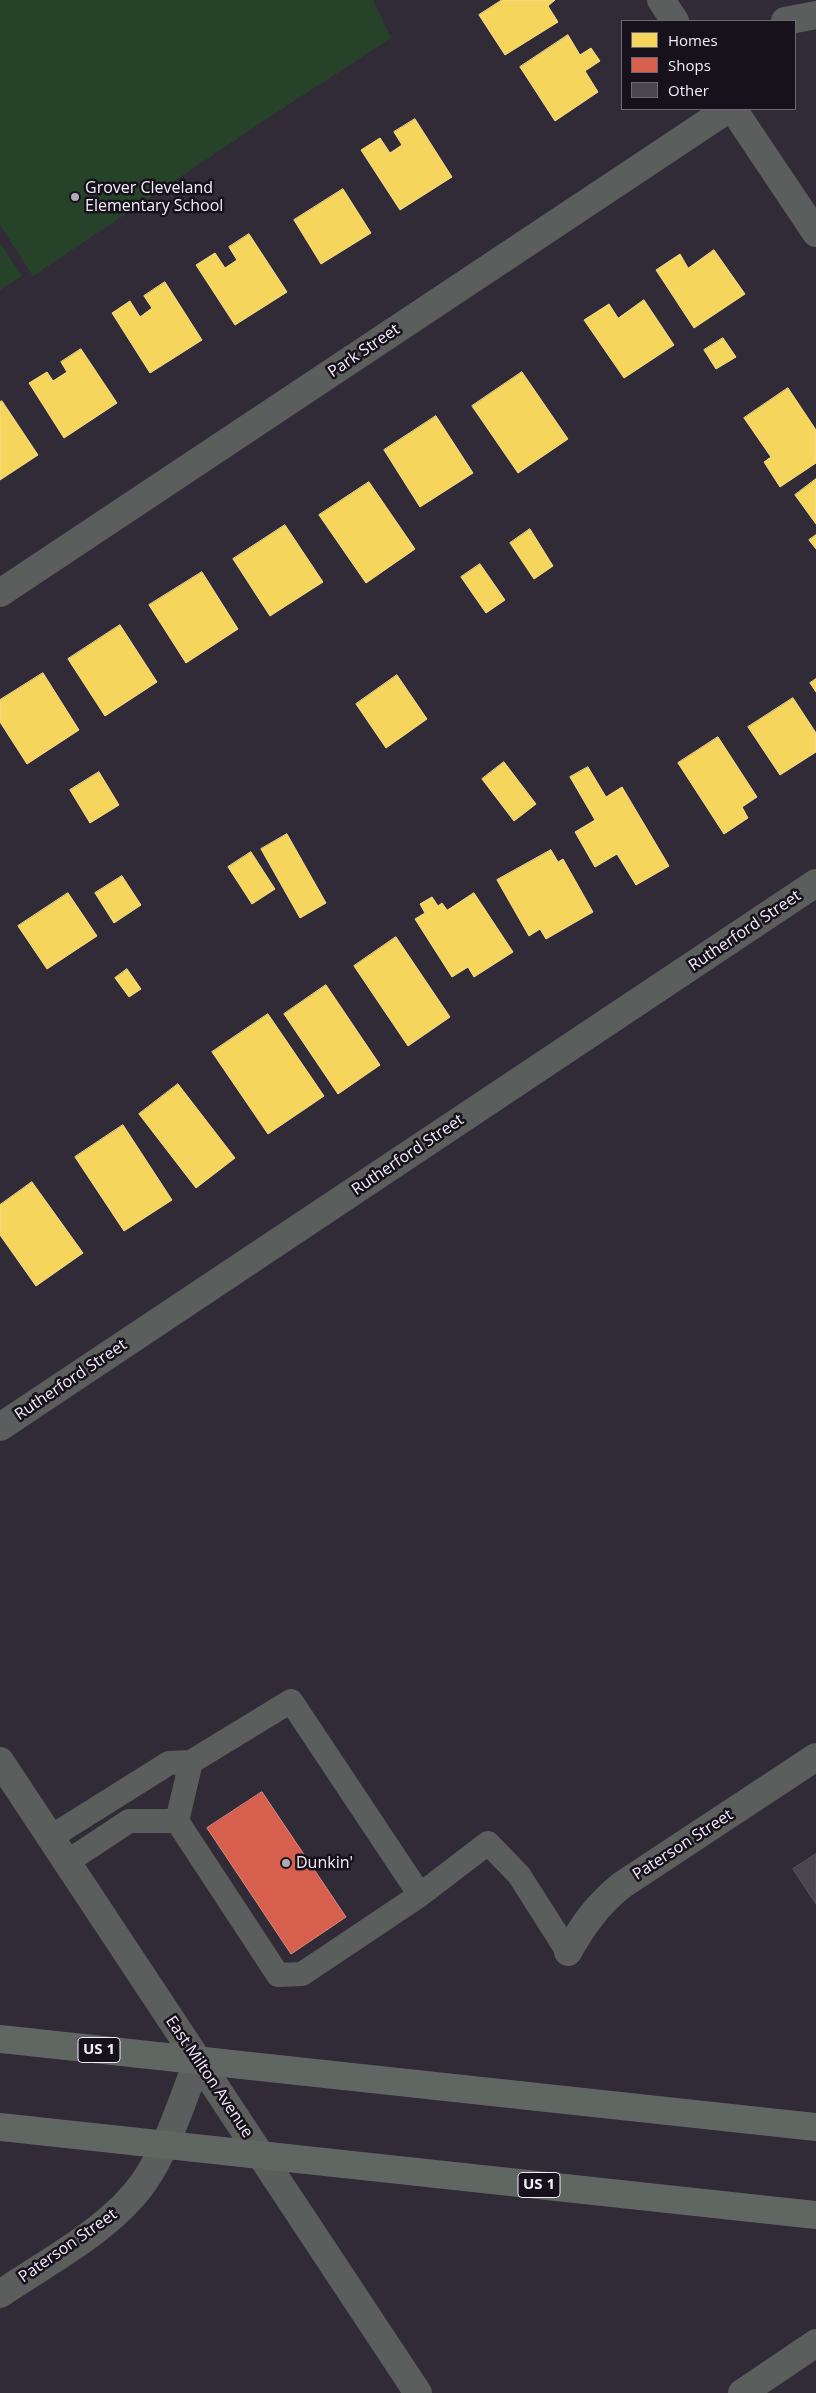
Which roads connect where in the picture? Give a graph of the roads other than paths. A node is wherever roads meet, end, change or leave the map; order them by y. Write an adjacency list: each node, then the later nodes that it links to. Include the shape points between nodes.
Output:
1 (661, 0): 3 (street)
2 (816, 16): 4 (street)
3 (674, 20)
4 (791, 20)
5 (726, 110): 8 (street, Park Street)
6 (734, 110): 7 (street)
7 (816, 233)
8 (0, 593)
9 (816, 884): 10 (street, Rutherford Street)
10 (0, 1427)
11 (816, 1757): 18 (street, Paterson Street, via 615,1890 594,1910)
12 (0, 1761): 15 (street, East Milton Avenue)
13 (191, 1762): 14 (lane); 15 (lane, via 169,1764); 17 (lane, via 290,1701)
14 (177, 1821): 16 (lane, via 129,1821); 17 (lane, via 278,1975 302,1974)
15 (51, 1837): 16 (street, East Milton Avenue)
16 (67, 1862): 20 (street, East Milton Avenue)
17 (420, 1895): 18 (lane, via 488,1843 519,1875)
18 (568, 1952)
19 (0, 2039): 20 (highway, US 1)
20 (198, 2060): 22 (highway, US 1); 23 (street, Paterson Street); 24 (street, East Milton Avenue)
21 (0, 2127): 23 (highway, US 1)
22 (816, 2127)
23 (165, 2145): 24 (highway, US 1); 26 (street, Paterson Street, via 144,2182 125,2205 82,2239)
24 (261, 2155): 25 (highway, US 1); 28 (street, East Milton Avenue)
25 (816, 2215)
26 (0, 2294)
27 (816, 2343): 29 (street)
28 (418, 2393)
29 (742, 2393)

